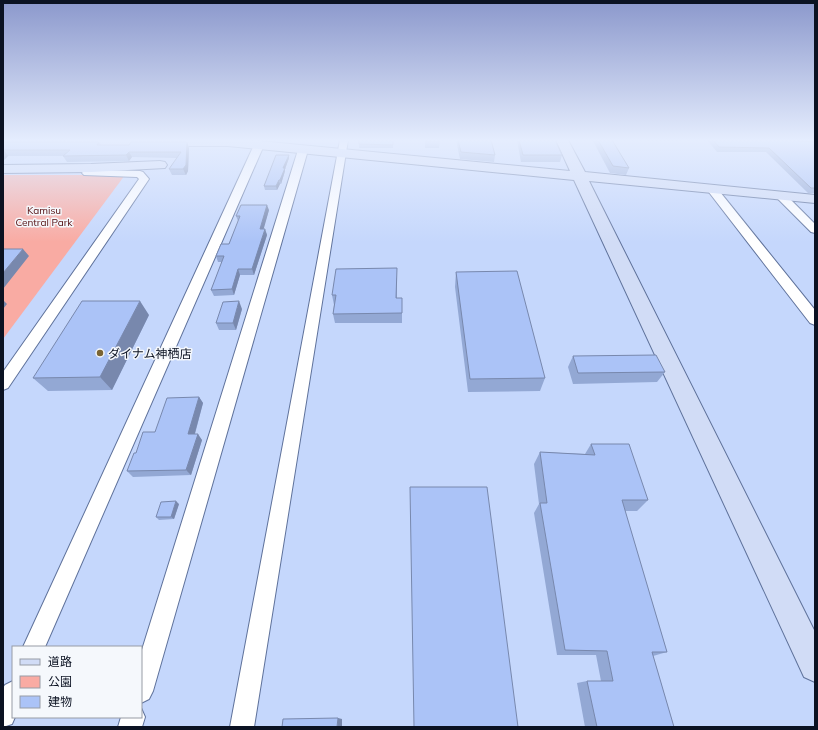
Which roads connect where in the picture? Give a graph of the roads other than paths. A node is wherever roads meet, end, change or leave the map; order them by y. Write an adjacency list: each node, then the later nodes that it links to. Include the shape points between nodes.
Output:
1 (140, 174): 13 (street, via 144,179)
2 (246, 174): 14 (street)
3 (295, 174): 16 (street)
4 (338, 174): 19 (street)
5 (557, 174): 7 (street)
6 (579, 174): 7 (street)
7 (580, 177): 8 (street); 15 (street)
8 (712, 189): 9 (street); 12 (street)
9 (781, 196): 10 (street); 11 (street)
10 (815, 199)
11 (815, 230)
12 (815, 320)
13 (3, 384)
14 (34, 646)
15 (815, 666)
16 (142, 688)
17 (12, 695): 18 (street)
18 (3, 715)
19 (242, 727)

